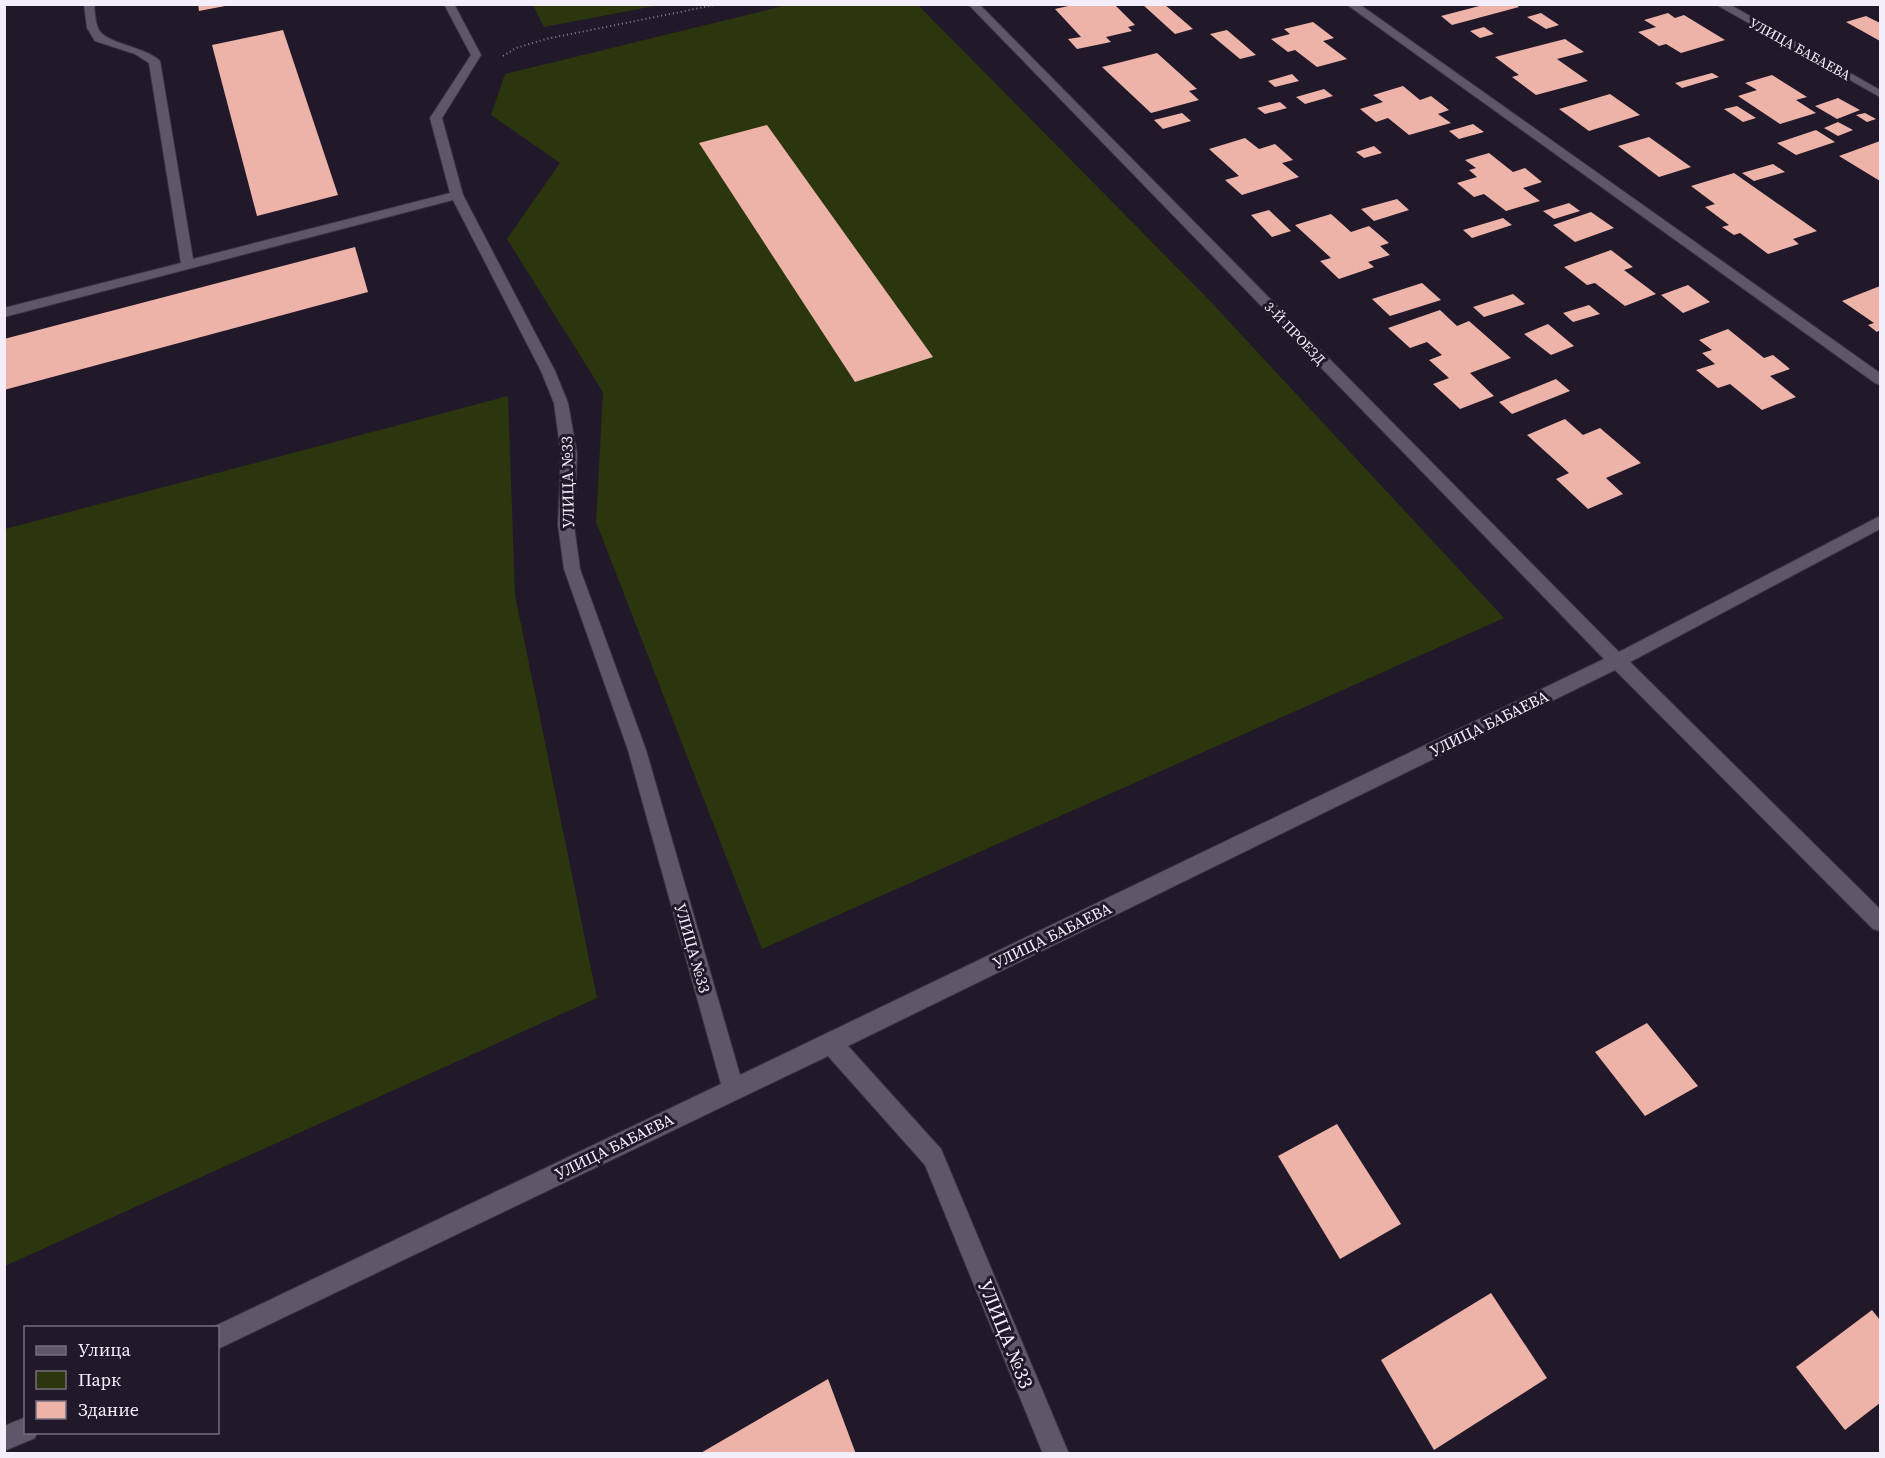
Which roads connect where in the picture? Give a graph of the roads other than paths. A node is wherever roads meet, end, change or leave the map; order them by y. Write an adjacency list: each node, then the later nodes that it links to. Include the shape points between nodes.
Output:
1 (88, 4): 8 (street, via 92,28 99,39 154,61)
2 (449, 4): 7 (street, УЛИЦА №33, via 476,55 436,118)
3 (973, 4): 12 (street, 3-Й ПРОЕЗД)
4 (1351, 4): 10 (street)
5 (1720, 4): 6 (street, УЛИЦА БАБАЕВА)
6 (1881, 94)
7 (457, 195): 8 (street); 15 (street, УЛИЦА №33, via 561,403 569,454 566,525 572,569 638,750)
8 (188, 266): 9 (street)
9 (4, 313)
10 (1881, 380)
11 (1881, 522): 12 (street, УЛИЦА БАБАЕВА)
12 (1617, 661): 13 (street, 3-Й ПРОЕЗД); 14 (street, УЛИЦА БАБАЕВА)
13 (1881, 922)
14 (831, 1043): 15 (street, УЛИЦА БАБАЕВА); 19 (street, УЛИЦА №33, via 933,1156)
15 (733, 1089): 16 (street, УЛИЦА БАБАЕВА)
16 (219, 1336)
17 (24, 1430): 18 (street)
18 (4, 1439)
19 (1056, 1454)

